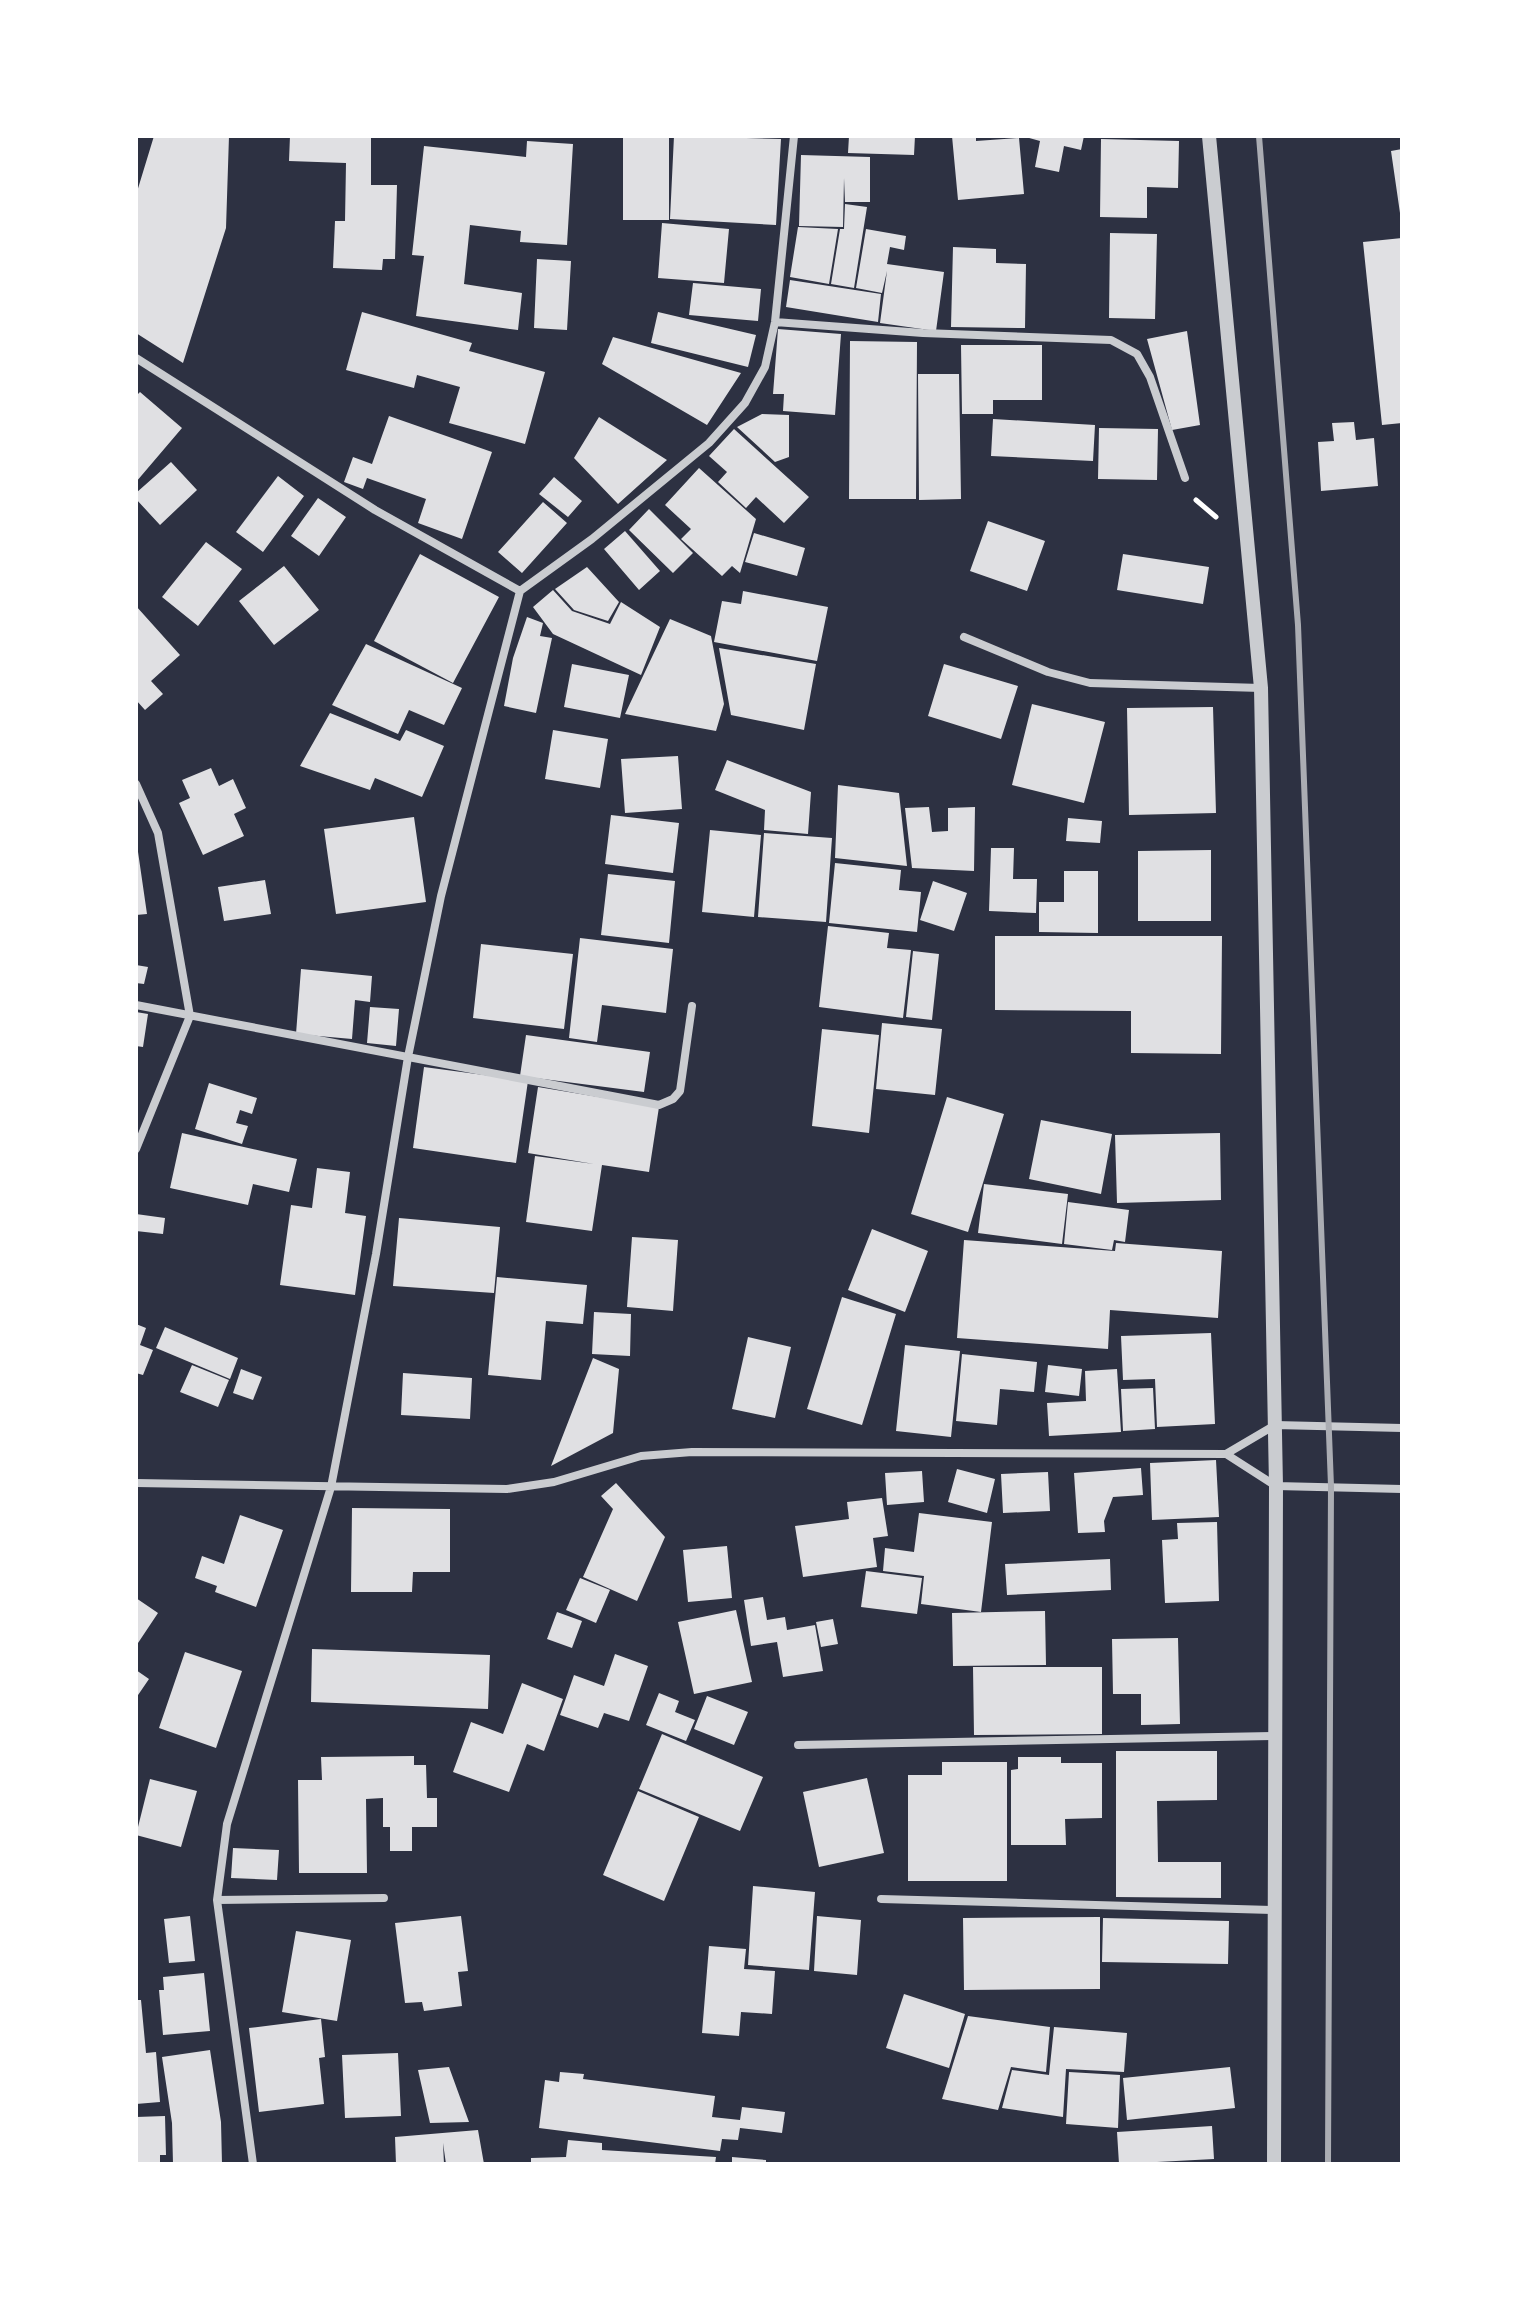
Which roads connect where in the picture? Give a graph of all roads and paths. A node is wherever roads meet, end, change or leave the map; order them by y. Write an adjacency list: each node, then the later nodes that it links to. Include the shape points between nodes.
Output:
1 (794, 136): 3 (street)
2 (1209, 136): 6 (street)
3 (775, 322): 5 (street, via 1111,340 1137,354 1150,377); 7 (street, via 765,367 745,403 709,443)
4 (136, 358): 7 (street, via 375,510)
5 (1185, 478): 6 (path, via 1197,502 1213,517)
6 (1247, 530): 9 (street)
7 (520, 591): 14 (street, via 441,896)
8 (964, 637): 9 (street, via 1048,672 1090,683)
9 (1261, 688): 16 (street)
10 (136, 784): 13 (street, via 158,833)
11 (136, 1005): 13 (street)
12 (692, 1006): 14 (street, via 680,1091 659,1105)
13 (190, 1016): 14 (street); 15 (street)
14 (408, 1057): 21 (street)
15 (136, 1149)
16 (1275, 1425): 17 (street); 18 (street); 20 (street)
17 (1402, 1428)
18 (1226, 1454): 20 (street); 21 (street, via 692,1452 641,1456 554,1482 507,1489)
19 (136, 1483): 21 (street)
20 (1276, 1486): 22 (street); 23 (street)
21 (331, 1487): 27 (street, via 227,1824)
22 (1402, 1489)
23 (1273, 1736): 24 (street); 28 (street)
24 (798, 1745)
25 (384, 1898): 27 (street)
26 (881, 1899): 28 (street)
27 (217, 1900): 29 (street)
28 (1275, 1910): 30 (street)
29 (253, 2164)
30 (1274, 2164)

